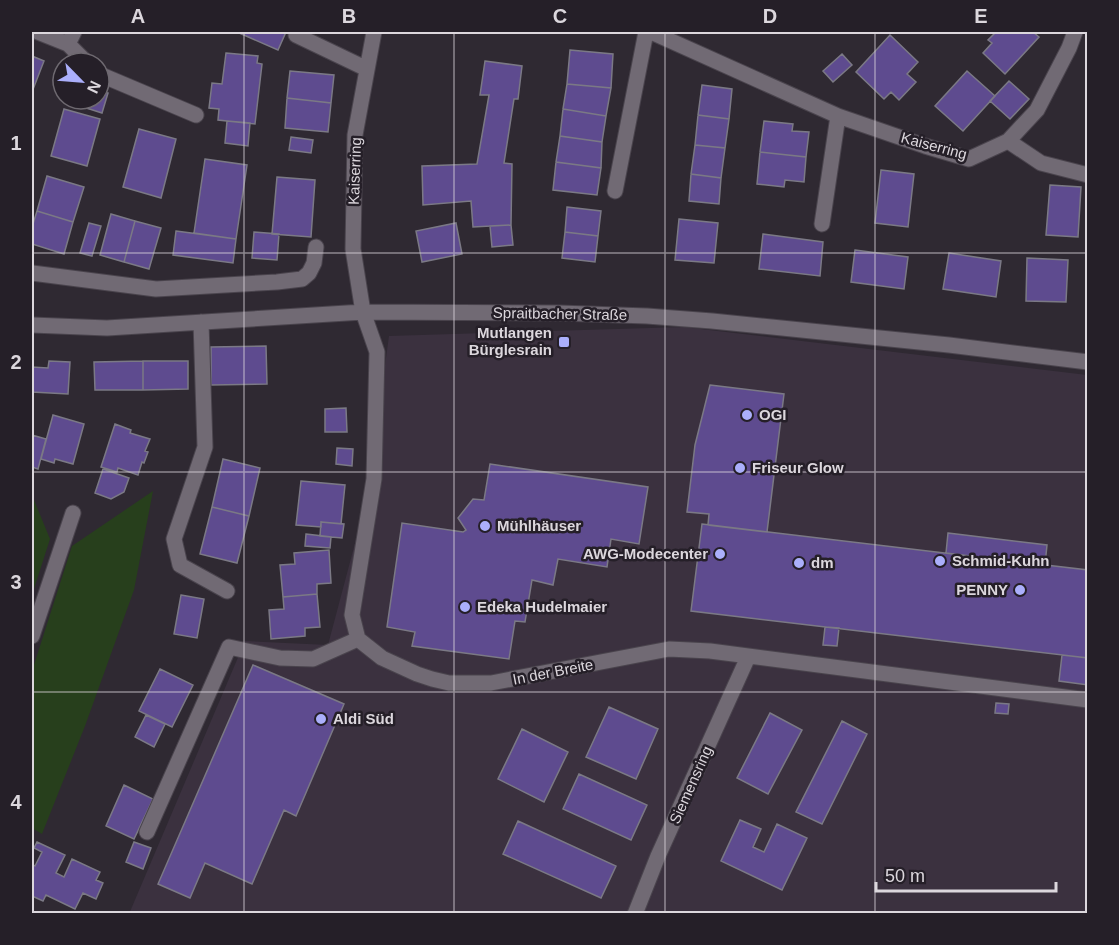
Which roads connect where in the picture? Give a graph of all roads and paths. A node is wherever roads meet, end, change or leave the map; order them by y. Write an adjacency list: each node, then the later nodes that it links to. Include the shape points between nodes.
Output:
1 (39, 32): 7 (street)
2 (374, 32): 9 (street, Kaiserring)
3 (646, 32): 15 (street)
4 (651, 32): 12 (street, Kaiserring)
5 (1075, 32): 13 (street, Kaiserring, via 1037,110)
6 (296, 35): 9 (street)
7 (71, 38): 8 (street)
8 (79, 51)
9 (367, 69): 19 (street, Kaiserring, via 355,135 353,249)
10 (111, 79): 11 (street)
11 (196, 115)
12 (838, 116): 13 (street, Kaiserring, via 969,159); 16 (street)
13 (1008, 141): 14 (street, via 1041,163)
14 (1088, 175)
15 (615, 191)
16 (822, 224)
17 (316, 247): 18 (street, via 309,273 302,279 277,282 156,289)
18 (32, 273)
19 (363, 312): 20 (street, Spraitbacher Straße); 22 (street, Spraitbacher Straße, via 647,316); 26 (street, via 377,352 374,479 352,615)
20 (201, 322): 21 (street, Spraitbacher Straße, via 107,328); 24 (street, via 205,447 174,539 180,565)
21 (32, 325)
22 (1088, 362)
23 (73, 513): 25 (street)
24 (227, 591)
25 (32, 636)
26 (358, 639): 27 (street, In der Breite, via 382,658 432,680 449,683 491,683 669,649); 29 (street, via 312,659 280,658 229,647)
27 (748, 657): 28 (street, In der Breite); 30 (street, Siemensring)
28 (1088, 700)
29 (147, 832)
30 (635, 914)

